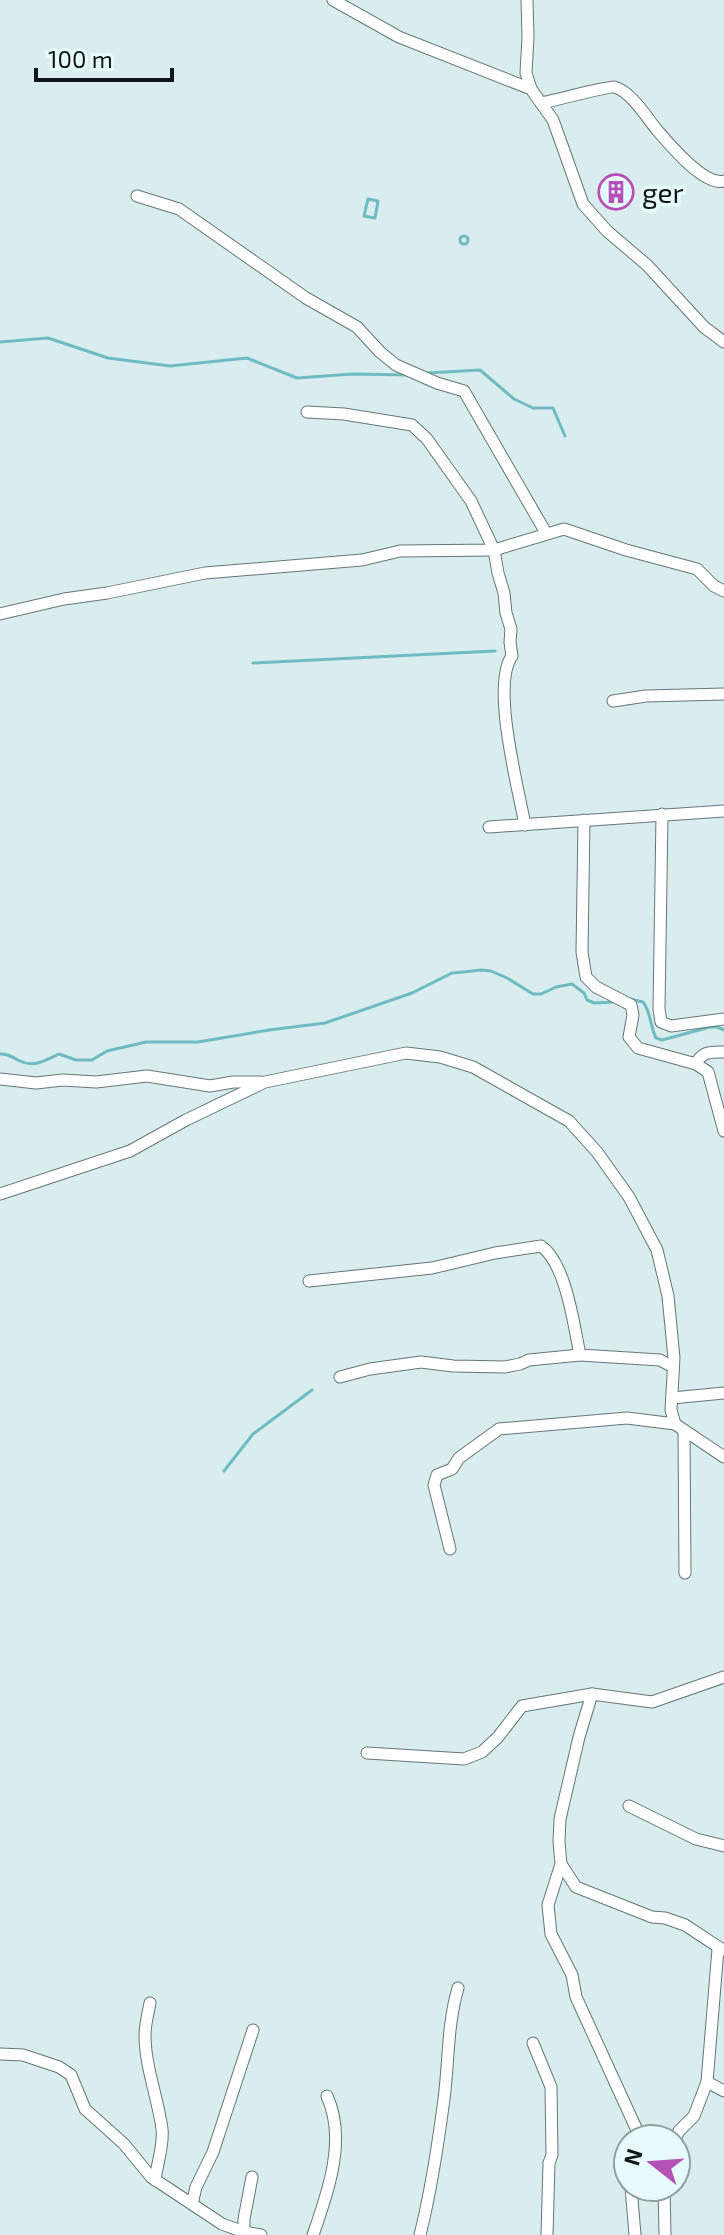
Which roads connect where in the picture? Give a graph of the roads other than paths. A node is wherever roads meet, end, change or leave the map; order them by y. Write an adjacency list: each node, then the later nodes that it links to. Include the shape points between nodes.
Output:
1 (333, 0): 3 (street, via 399,37)
2 (527, 0): 3 (street, via 526,73)
3 (531, 89): 4 (street)
4 (541, 103): 5 (street, via 607,87 621,90 684,158 709,180); 7 (street, via 553,120 583,204)
5 (724, 181)
6 (137, 196): 9 (street, via 179,209 306,298 357,327 396,365 464,391)
7 (724, 342)
8 (307, 412): 10 (street, via 412,425 471,501)
9 (546, 533): 10 (street); 11 (street, via 564,529 679,563 697,569)
10 (494, 550): 12 (street, via 400,551 362,560 205,573); 18 (street, via 511,629 512,656 503,693)
11 (724, 591)
12 (0, 614)
13 (724, 694): 14 (street)
14 (613, 701)
15 (724, 811): 16 (street)
16 (662, 814): 17 (street); 20 (street, via 661,1022 671,1026)
17 (584, 820): 18 (street); 22 (street, via 586,977 631,1005 629,1037 638,1048)
18 (525, 825): 19 (street)
19 (489, 827)
20 (724, 1019)
21 (724, 1052): 22 (street, via 706,1053)
22 (696, 1064): 25 (street, via 708,1072)
23 (0, 1079): 24 (street, via 96,1082 147,1076 210,1086)
24 (265, 1082): 26 (street, via 130,1151); 29 (street, via 406,1053 440,1057 473,1067 569,1121 629,1197 657,1250 668,1296)
25 (724, 1131)
26 (0, 1194)
27 (309, 1281): 28 (street, via 432,1268 541,1246 558,1268)
28 (580, 1355): 29 (street, via 660,1360); 30 (street, via 505,1367 421,1362)
29 (673, 1367): 32 (street)
30 (340, 1377)
31 (724, 1393): 32 (street)
32 (672, 1398): 33 (street, via 671,1410)
33 (680, 1428): 34 (street); 35 (street, via 627,1418 499,1429 452,1469 437,1475 434,1485); 36 (street)
34 (724, 1457)
35 (450, 1549)
36 (685, 1573)
37 (724, 1677): 38 (street, via 652,1702)
38 (592, 1694): 39 (street, via 522,1706 482,1752 464,1759); 42 (street, via 560,1819)
39 (367, 1753)
40 (629, 1806): 41 (street, via 696,1839)
41 (724, 1846)
42 (561, 1864): 43 (street, via 576,1887 685,1925); 52 (street, via 548,1905 551,1934)
43 (721, 1950): 49 (street)
44 (458, 1988): 62 (street, via 450,2013 444,2100)
45 (150, 2003): 55 (street, via 146,2055 162,2129)
46 (253, 2030): 58 (street)
47 (533, 2043): 63 (street, via 551,2087)
48 (0, 2054): 55 (street, via 23,2055 71,2075 85,2109)
49 (707, 2082): 50 (street); 53 (street)
50 (724, 2091)
51 (327, 2096): 61 (street, via 334,2111 334,2164)
52 (634, 2123)
53 (687, 2123)
54 (252, 2177): 59 (street)
55 (155, 2180): 58 (street)
56 (632, 2203): 64 (street)
57 (664, 2203): 65 (street)
58 (192, 2204): 59 (street)
59 (244, 2232): 60 (street)
60 (261, 2235)
61 (313, 2235)
62 (420, 2235)
63 (547, 2235)
64 (635, 2235)
65 (665, 2235)

